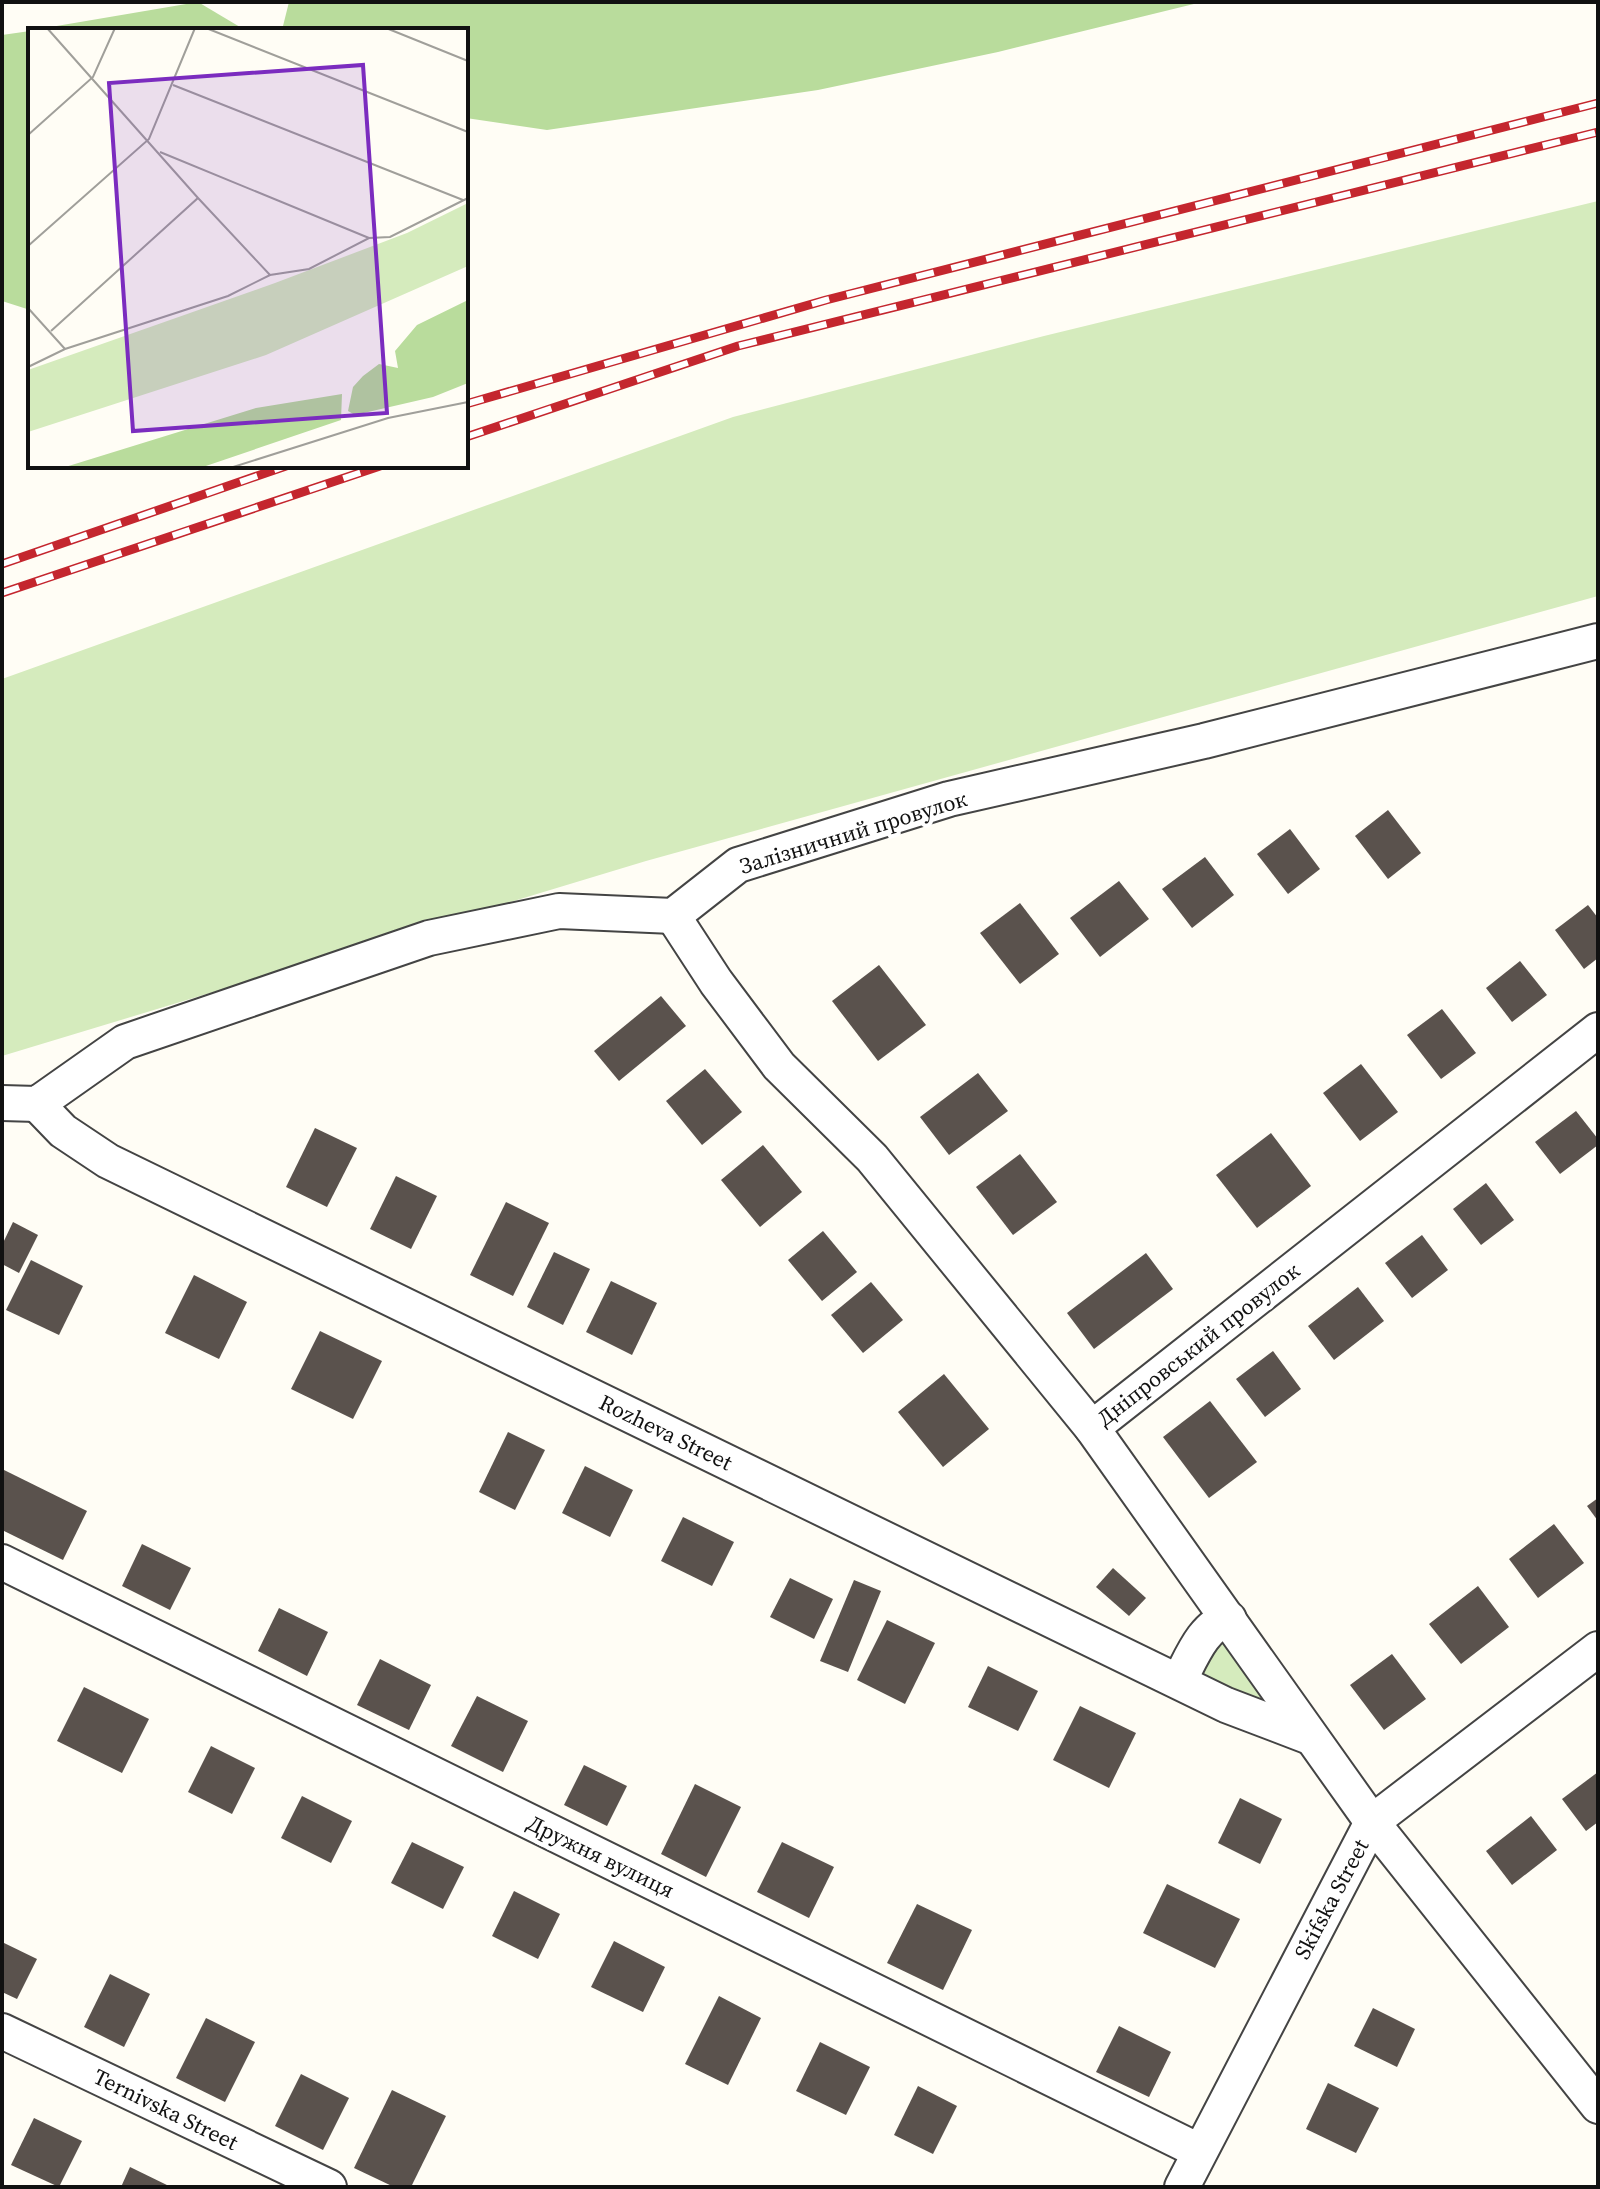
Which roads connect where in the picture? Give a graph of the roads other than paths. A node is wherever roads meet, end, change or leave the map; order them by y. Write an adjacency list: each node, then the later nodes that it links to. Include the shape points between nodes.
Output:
1 (1598, 641): 2 (street, Залізничний провулок, via 949,799 738,865)
2 (673, 916): 5 (street, via 559,911 429,938 125,1042); 6 (street, Дніпровський провулок, via 779,1066 872,1158)
3 (1598, 1030): 6 (street, Дніпровський провулок)
4 (2, 1103): 5 (street)
5 (37, 1104): 10 (street, Rozheva Street, via 63,1131 108,1161)
6 (1092, 1428): 8 (street)
7 (2, 1562): 15 (street, Дружня вулиця)
8 (1229, 1619): 10 (street, via 1209,1630); 11 (street)
9 (1598, 1649): 12 (street, Skifska Street)
10 (1179, 1681): 11 (street, Rozheva Street)
11 (1310, 1737): 12 (street)
12 (1372, 1822): 14 (street); 15 (street, Skifska Street)
13 (2, 2031): 16 (street, Ternivska Street)
14 (1598, 2106)
15 (1199, 2151): 17 (street, Skifska Street)
16 (329, 2187)
17 (1182, 2187)

